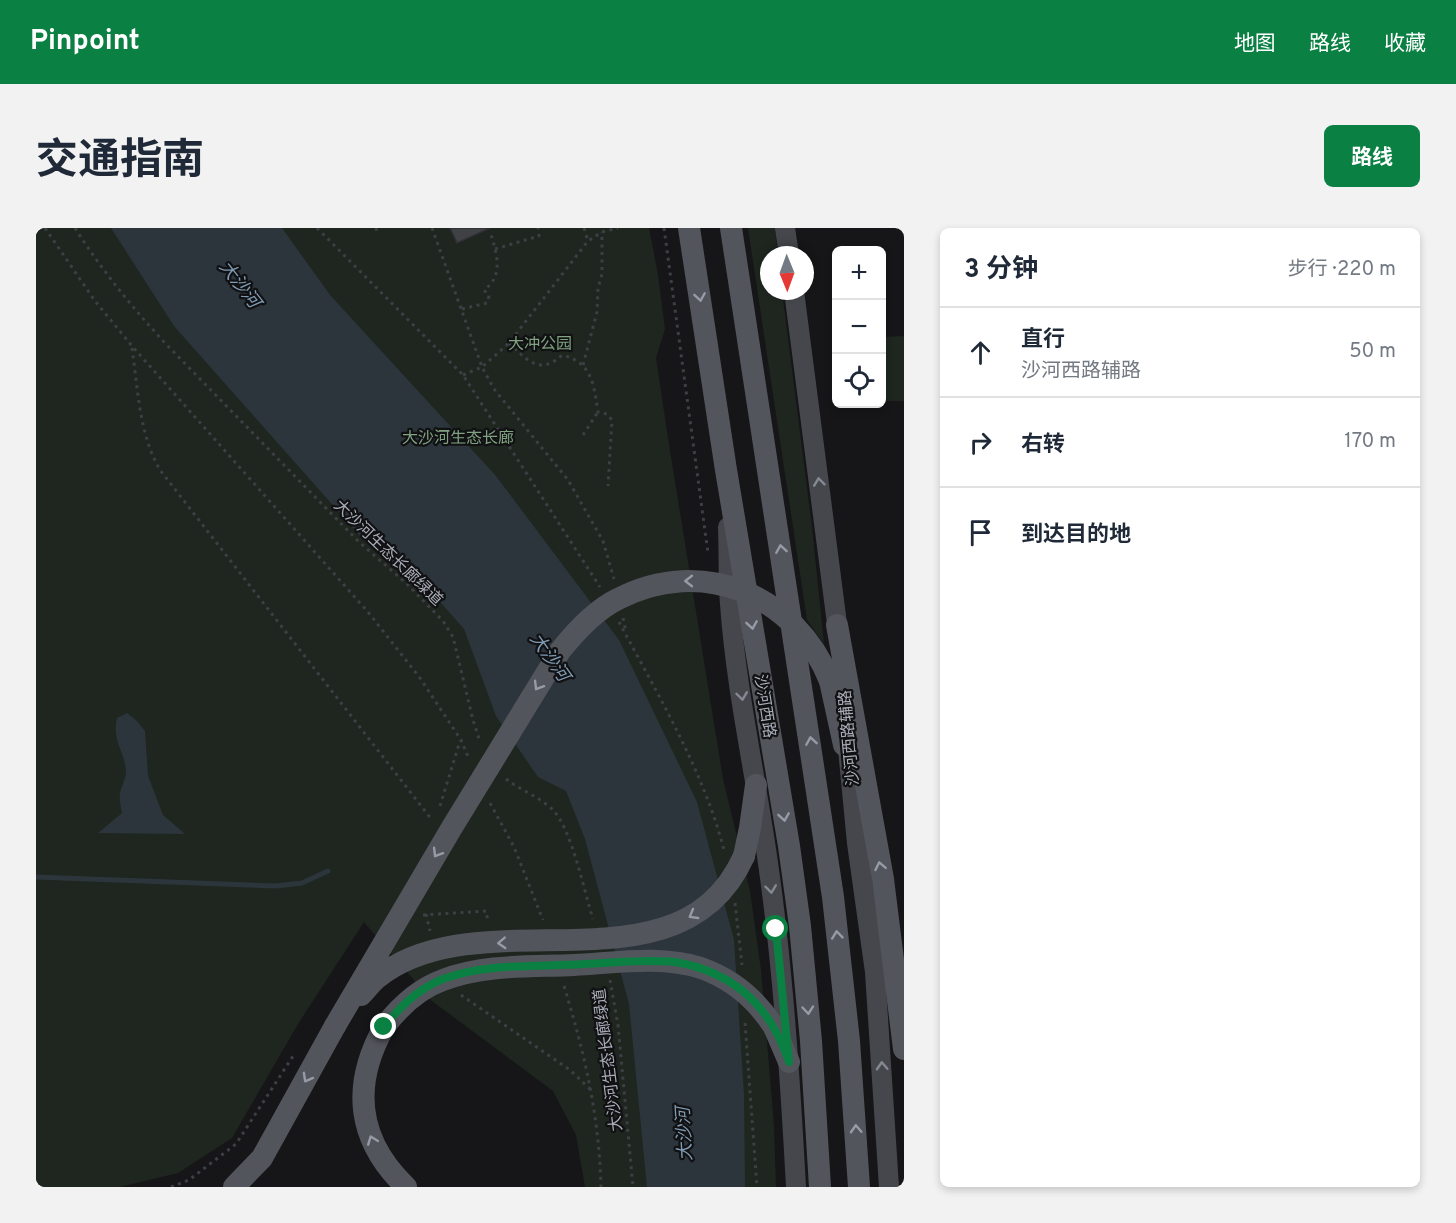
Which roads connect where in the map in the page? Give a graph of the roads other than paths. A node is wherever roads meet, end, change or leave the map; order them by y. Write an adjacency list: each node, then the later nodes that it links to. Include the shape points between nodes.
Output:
1 (731, 228): 17 (main road, one-way to 1, via 849,1041 831,877)
2 (785, 228): 4 (main road)
3 (689, 232): 6 (main road, 沙河西路, one-way to 6)
4 (788, 246)
5 (795, 300): 7 (main road, 沙河西路辅路, one-way to 5)
6 (726, 470): 9 (main road, one-way to 9, via 730,604); 16 (main road, 沙河西路, one-way to 16, via 800,926)
7 (837, 625): 8 (main road, 沙河西路辅路); 11 (main road, one-way to 7, via 883,879)
8 (850, 770): 10 (main road, one-way to 10, bridge, via 830,681 814,648 781,613 752,594 684,580 647,587 616,600 593,615 560,651); 18 (main road, 沙河西路辅路, one-way to 8, via 879,1014)
9 (756, 785): 10 (main road, one-way to 10, bridge, via 744,856 735,874 709,904 673,926 631,936 440,949 376,979); 12 (main road, one-way to 12, via 775,917)
10 (335, 1026): 13 (main road, one-way to 13, via 262,1158)
11 (904, 1049)
12 (789, 1062): 14 (main road, one-way to 12, bridge, via 391,1173 370,1138 365,1120 366,1070 384,1027 408,999 443,980 501,968 649,961 688,964 715,974 750,997 774,1026); 15 (main road)
13 (234, 1187)
14 (406, 1187)
15 (796, 1187)
16 (820, 1187)
17 (859, 1187)
18 (889, 1187)

